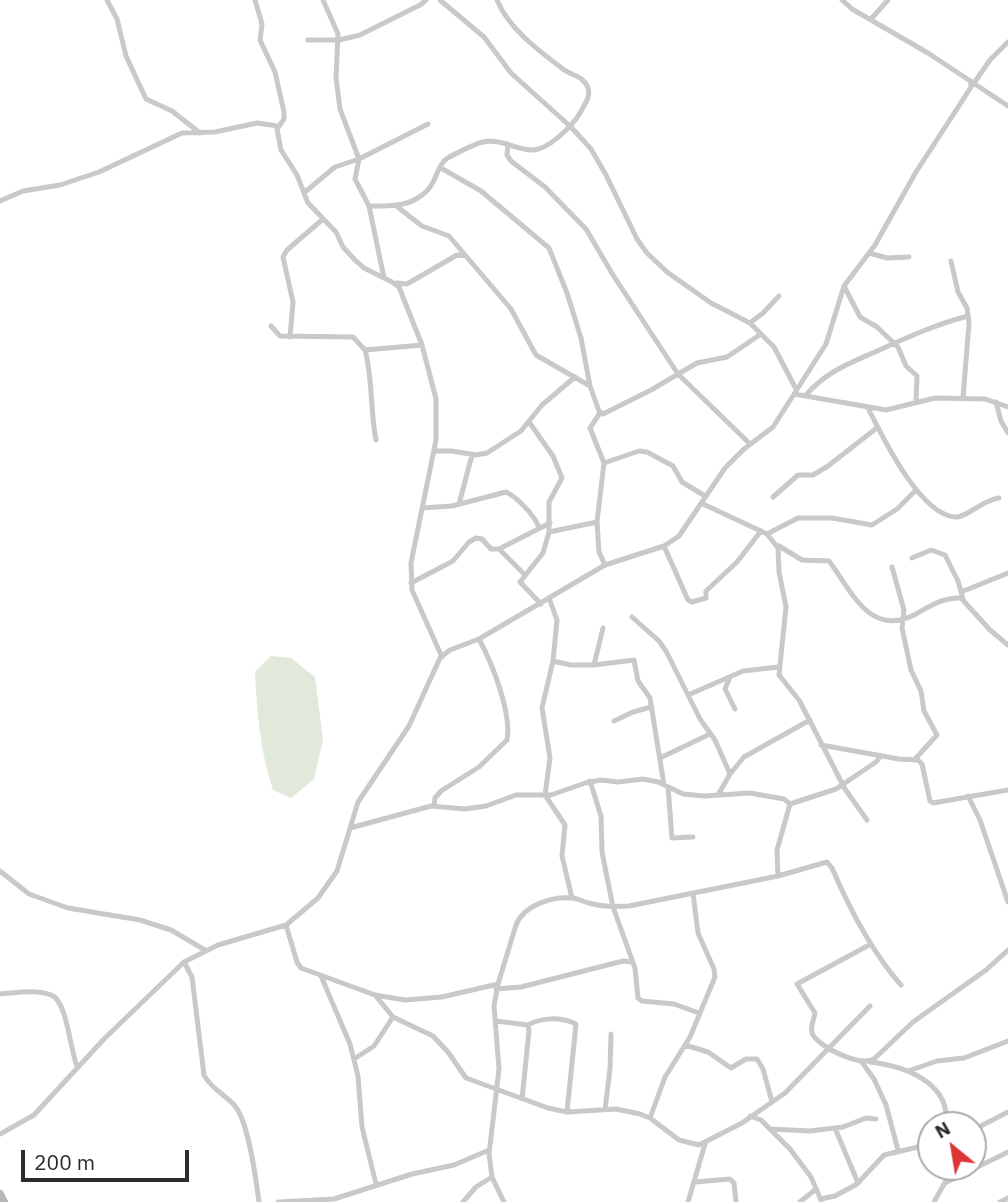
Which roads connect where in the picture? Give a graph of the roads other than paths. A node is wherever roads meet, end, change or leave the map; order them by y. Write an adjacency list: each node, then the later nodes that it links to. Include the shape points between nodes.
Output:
1 (107, 0): 18 (street, via 146,99 172,111)
2 (255, 0): 16 (street, via 262,24 260,40 275,72 284,112)
3 (323, 0): 11 (street)
4 (426, 0): 11 (street, via 374,29)
5 (440, 0): 17 (street, via 484,37 511,73)
6 (497, 0): 17 (street, via 534,47 587,85 589,97)
7 (842, 0): 9 (street)
8 (888, 0): 9 (street)
9 (871, 19): 13 (street)
10 (308, 40): 11 (street)
11 (339, 40): 20 (street, via 336,78 340,109)
12 (1008, 42): 13 (street)
13 (972, 82): 14 (street); 27 (street)
14 (1007, 104)
15 (428, 124): 20 (street)
16 (278, 126): 18 (street, via 257,123); 22 (street, via 281,150)
17 (571, 127): 19 (street, via 534,150); 38 (street, via 597,159 648,254 710,303)
18 (200, 133): 23 (street, via 182,133 100,172)
19 (508, 144): 21 (street, via 483,142 447,159); 45 (street, via 511,161 545,187 586,229)
20 (359, 159): 22 (street, via 335,167); 25 (street, via 355,179)
21 (441, 168): 24 (street, via 425,192); 47 (street, via 481,191 549,248 572,308)
22 (305, 192): 26 (street, via 308,203)
23 (0, 201)
24 (395, 205): 25 (street); 28 (street, via 422,226 449,236)
25 (369, 206): 31 (street)
26 (323, 219): 31 (street, via 355,260); 41 (street, via 283,257 293,302)
27 (869, 253): 29 (street); 34 (street)
28 (466, 256): 33 (street, via 453,256); 46 (street, via 504,300 536,355)
29 (909, 257)
30 (951, 261): 37 (street)
31 (384, 278): 32 (street)
32 (392, 282): 33 (street); 35 (street)
33 (407, 284): 35 (street)
34 (844, 286): 42 (street, via 861,319); 48 (street, via 826,344)
35 (402, 292): 43 (street)
36 (779, 296): 38 (street)
37 (968, 316): 42 (street); 50 (street)
38 (750, 323): 40 (street)
39 (271, 326): 41 (street, via 278,336)
40 (761, 334): 45 (street, via 727,357 707,359); 48 (street, via 774,347)
41 (290, 338): 44 (street, via 350,337)
42 (894, 342): 49 (street, via 822,377); 51 (street, via 906,366 917,376)
43 (422, 345): 44 (street); 61 (street, via 436,399)
44 (365, 350): 59 (street)
45 (678, 374): 55 (street, via 615,409); 60 (street)
46 (575, 377): 47 (street); 56 (street)
47 (590, 386): 55 (street)
48 (795, 392): 49 (street); 60 (street, via 773,427)
49 (805, 396): 54 (street)
50 (963, 398): 51 (street); 52 (street)
51 (916, 402): 54 (street, via 891,410)
52 (996, 402): 53 (street); 58 (street)
53 (1008, 407)
54 (869, 408): 57 (street)
55 (600, 412): 63 (street, via 590,428)
56 (528, 422): 62 (street, via 492,450); 72 (street, via 562,476 549,502)
57 (878, 428): 64 (street); 66 (street, via 813,475 798,475)
58 (1008, 433)
59 (376, 440)
60 (750, 444): 65 (street)
61 (435, 451): 62 (street); 70 (street)
62 (472, 455): 69 (street)
63 (604, 463): 65 (street, via 647,452 673,466 682,482); 71 (street)
64 (916, 490): 67 (street, via 954,517); 75 (street, via 872,525 799,518)
65 (705, 496): 68 (street)
66 (773, 497)
67 (999, 498)
68 (701, 503): 75 (street); 77 (street, via 679,536)
69 (459, 504): 70 (street); 73 (street, via 507,493 534,515)
70 (422, 508): 84 (street)
71 (597, 522): 74 (street); 80 (street, via 599,552)
72 (550, 523): 73 (street); 74 (street)
73 (539, 527): 78 (street)
74 (549, 531): 83 (street, via 543,554)
75 (764, 532): 76 (street); 77 (street, via 706,591 706,598 692,602)
76 (776, 544): 89 (street, via 802,560 829,561 846,589 874,616); 96 (street, via 786,607)
77 (664, 546): 80 (street)
78 (499, 549): 83 (street); 84 (street, via 476,538 453,561)
79 (912, 558): 85 (street, via 931,550 945,555)
80 (605, 565): 86 (street)
81 (892, 567): 89 (street)
82 (1008, 573): 85 (street)
83 (525, 575): 87 (street, via 520,584)
84 (411, 583): 93 (street)
85 (962, 596): 89 (street); 92 (street)
86 (549, 598): 87 (street); 94 (street, via 557,620)
87 (541, 604): 91 (street)
88 (632, 617): 98 (street, via 659,640)
89 (904, 619): 107 (street, via 911,670 937,735)
90 (603, 628): 95 (street)
91 (479, 639): 93 (street); 117 (street, via 496,675 507,740 474,771 441,791)
92 (1008, 645)
93 (442, 657): 119 (street, via 409,726 358,802)
94 (553, 661): 95 (street); 113 (street, via 542,708 550,758)
95 (594, 666): 99 (street, via 632,659)
96 (778, 667): 97 (street); 101 (street)
97 (730, 677): 98 (street); 100 (street, via 725,689)
98 (688, 695): 103 (street)
99 (651, 708): 102 (street); 106 (street)
100 (735, 709)
101 (810, 720): 104 (street); 108 (street, via 748,753)
102 (614, 721)
103 (710, 734): 106 (street); 108 (street)
104 (821, 745): 105 (street); 110 (street)
105 (881, 756): 107 (street); 110 (street)
106 (660, 758): 111 (street)
107 (915, 759): 115 (street, via 922,764 931,803)
108 (730, 774): 114 (street)
109 (590, 781): 111 (street, via 640,779); 113 (street); 128 (street, via 601,816 601,852)
110 (843, 785): 116 (street); 118 (street)
111 (666, 786): 114 (street, via 677,793); 120 (street, via 672,838)
112 (1008, 790): 115 (street)
113 (545, 795): 117 (street, via 516,794 465,809); 126 (street, via 565,825 562,856)
114 (719, 795): 116 (street, via 770,795)
115 (968, 796): 122 (street)
116 (790, 804): 124 (street, via 777,850)
117 (434, 806): 119 (street)
118 (867, 820)
119 (350, 828): 129 (street, via 331,881)
120 (693, 836)
121 (1008, 869): 122 (street)
122 (998, 870): 127 (street)
123 (0, 871): 131 (street, via 29,894 68,908 140,920 171,930)
124 (778, 876): 125 (street); 130 (street, via 827,862)
125 (693, 893): 128 (street); 141 (street, via 698,933 715,974)
126 (572, 898): 128 (street); 137 (street, via 536,904 523,912)
127 (1008, 902)
128 (613, 907): 134 (street)
129 (286, 925): 131 (street); 135 (street, via 297,962)
130 (870, 944): 136 (street); 148 (street, via 797,984 815,1013 811,1033)
131 (205, 950): 133 (street)
132 (1008, 950): 151 (street, via 913,1022)
133 (184, 962): 152 (street); 182 (street, via 192,977 204,1075 238,1109)
134 (632, 962): 137 (street, via 522,986); 141 (street, via 640,1001 674,1004)
135 (321, 976): 139 (street); 149 (street)
136 (901, 985)
137 (497, 986): 139 (street, via 421,1000); 143 (street)
138 (0, 994): 152 (street, via 39,993 56,998)
139 (375, 995): 142 (street)
140 (870, 1006): 148 (street)
141 (699, 1013): 147 (street)
142 (393, 1017): 149 (street, via 374,1046); 154 (street, via 433,1036 463,1075)
143 (496, 1021): 144 (street); 154 (street)
144 (528, 1025): 155 (street); 159 (street, via 542,1019 575,1023)
145 (611, 1034): 157 (street)
146 (1008, 1041): 153 (street, via 964,1058)
147 (685, 1045): 156 (street, via 708,1052 731,1068 746,1059 757,1059); 162 (street, via 665,1077)
148 (829, 1049): 150 (street); 156 (street)
149 (354, 1059): 177 (street, via 362,1127)
150 (861, 1061): 151 (street); 171 (street, via 886,1105)
151 (870, 1062): 153 (street)
152 (77, 1066): 167 (street, via 34,1115)
153 (907, 1071): 158 (street, via 925,1079 940,1095)
154 (497, 1090): 155 (street); 170 (street)
155 (522, 1099): 159 (street)
156 (772, 1102): 161 (street)
157 (605, 1110): 159 (street); 162 (street)
158 (946, 1111)
159 (568, 1112)
160 (1008, 1112): 164 (street)
161 (750, 1116): 166 (street); 168 (street)
162 (650, 1118): 168 (street, via 679,1140)
163 (876, 1119): 165 (street)
164 (987, 1123)
165 (835, 1128): 166 (street); 175 (street)
166 (770, 1129): 178 (street, via 807,1171)
167 (0, 1134)
168 (705, 1144): 174 (street)
169 (917, 1147): 171 (street)
170 (489, 1150): 173 (street); 177 (street, via 449,1167)
171 (898, 1150): 175 (street, via 880,1158)
172 (1008, 1152): 176 (street)
173 (492, 1177): 184 (street); 185 (street)
174 (695, 1182): 186 (street); 187 (street, via 732,1180)
175 (858, 1183): 180 (street)
176 (945, 1183): 181 (street)
177 (376, 1184): 183 (street, via 334,1199)
178 (816, 1189): 180 (street); 188 (street)
179 (1008, 1198): 189 (street)
180 (821, 1201)
181 (936, 1201)
182 (259, 1202)
183 (278, 1202)
184 (463, 1202)
185 (504, 1202)
186 (688, 1202)
187 (736, 1202)
188 (800, 1202)
189 (1000, 1202)

